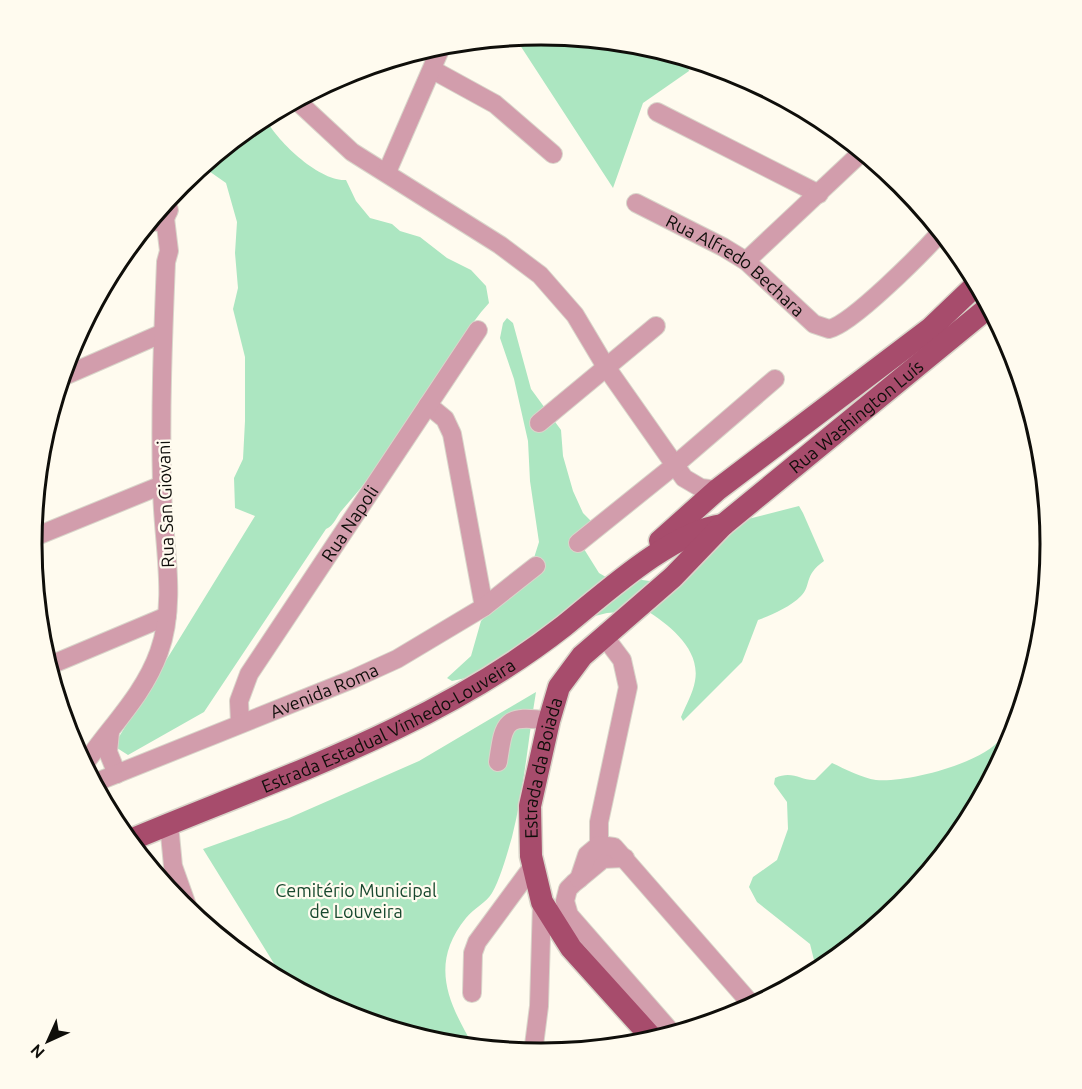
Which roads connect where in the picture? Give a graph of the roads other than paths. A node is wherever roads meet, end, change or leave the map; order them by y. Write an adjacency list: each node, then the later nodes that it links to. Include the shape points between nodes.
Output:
1 (438, 56): 2 (street)
2 (434, 69): 5 (street, via 495,104); 7 (street)
3 (303, 106): 7 (street, via 352,153)
4 (657, 112): 8 (street)
5 (553, 154)
6 (856, 158): 8 (street)
7 (387, 172): 18 (street, via 540,275 564,299)
8 (819, 194): 12 (street)
9 (636, 203): 12 (street, Rua Alfredo Bechara)
10 (160, 222): 17 (street, Rua San Giovani, via 166,261)
11 (935, 238): 12 (street, Rua Alfredo Bechara, via 877,295 829,329 814,324)
12 (746, 261)
13 (970, 290): 23 (main road, via 931,328)
14 (983, 313): 25 (main road, Rua Washington Luís)
15 (656, 326): 18 (street)
16 (478, 330): 21 (street, Rua Napoli)
17 (163, 333): 19 (street); 27 (street, Rua San Giovani)
18 (606, 367): 22 (street); 24 (street)
19 (73, 372)
20 (776, 379): 24 (street)
21 (428, 405): 37 (street, via 445,419 452,434); 42 (street, Rua Napoli, via 249,674 239,701)
22 (539, 423)
23 (766, 453): 25 (main road); 26 (main road)
24 (679, 471): 28 (street, via 701,488); 29 (street, via 688,499); 32 (street)
25 (784, 474): 30 (main road, Rua Washington Luís)
26 (736, 477): 28 (main road); 30 (main road, via 718,504)
27 (162, 485): 31 (street); 38 (street, Rua San Giovani)
28 (717, 490): 29 (main road)
29 (696, 508): 30 (street); 35 (main road)
30 (713, 532): 33 (main road, via 688,535); 36 (main road, Estrada da Boiada)
31 (42, 534)
32 (578, 543)
33 (668, 548): 35 (main road); 36 (main road, via 679,560)
34 (537, 567): 37 (street, Avenida Roma)
35 (628, 575): 48 (main road, Estrada Estadual Vinhedo-Louveira, via 527,653 457,697 331,759)
36 (673, 577): 39 (main road, Estrada da Boiada)
37 (484, 607): 42 (street, Avenida Roma, via 398,659)
38 (167, 616): 40 (street); 43 (street, Rua San Giovani, via 154,665)
39 (599, 640): 41 (main road, Estrada da Boiada, via 564,678); 50 (street, via 627,677 626,703 599,822)
40 (56, 662)
41 (549, 721): 45 (street, via 517,719 509,723 503,730); 52 (main road, Estrada da Boiada, via 530,806)
42 (240, 723): 46 (street, Avenida Roma)
43 (110, 732): 44 (street, Rua San Giovani); 46 (street, via 108,752)
44 (90, 758)
45 (498, 762)
46 (117, 774): 47 (street, Avenida Roma)
47 (101, 780)
48 (169, 824): 49 (main road, Estrada Estadual Vinhedo-Louveira); 54 (street, via 173,866)
49 (137, 837)
50 (599, 845): 51 (street, via 614,847); 53 (street, via 587,855)
51 (625, 858): 53 (street, via 603,859); 59 (street)
52 (533, 866): 55 (main road, Estrada da Boiada); 58 (street, via 477,942)
53 (579, 879): 60 (street, via 568,890 565,901 569,915)
54 (182, 890)
55 (542, 902): 56 (main road, Estrada da Boiada); 57 (street)
56 (571, 948): 57 (street, via 556,951); 61 (main road, Estrada da Boiada)
57 (541, 962): 62 (street)
58 (472, 993)
59 (747, 999)
60 (667, 1027)
61 (647, 1032)
62 (534, 1044)

